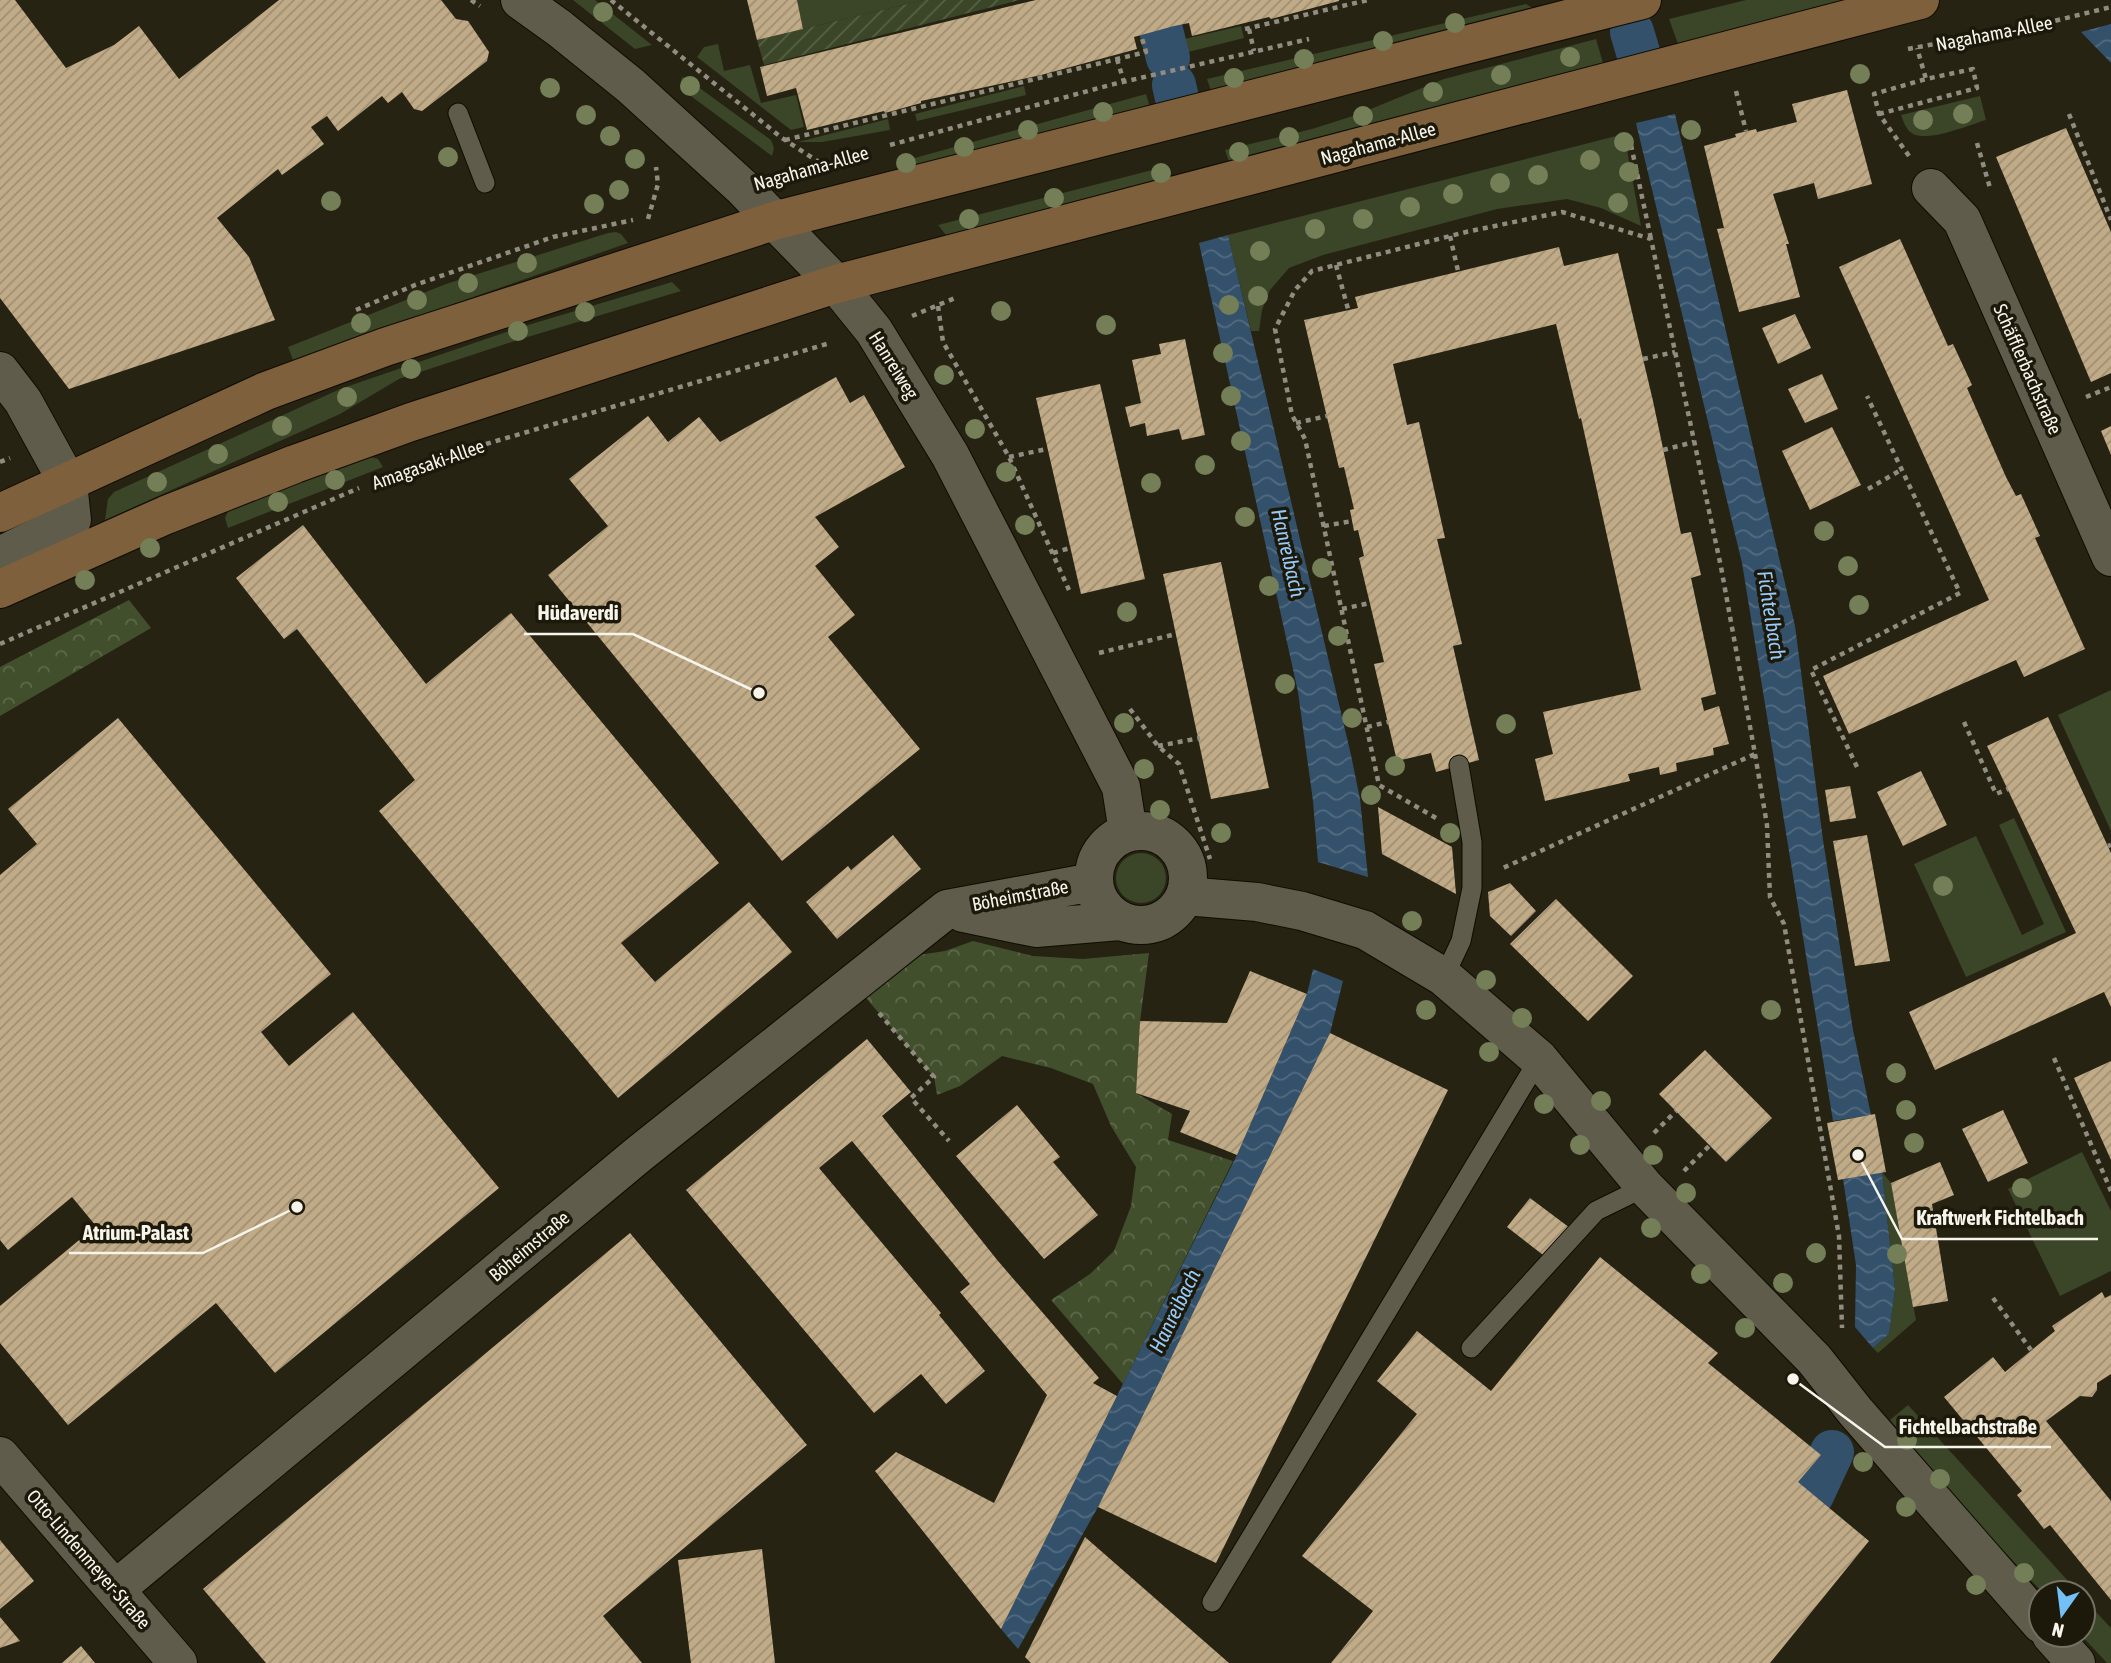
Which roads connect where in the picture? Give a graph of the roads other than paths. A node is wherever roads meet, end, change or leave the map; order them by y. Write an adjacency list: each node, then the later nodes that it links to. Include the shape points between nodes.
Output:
1 (520, 0): 7 (street, Hanreiweg, via 631,86)
2 (1642, 0): 7 (main road)
3 (1920, 0): 8 (main road, Nagahama-Allee)
4 (458, 113): 5 (lane)
5 (485, 183)
6 (1931, 188): 13 (street, Schäfflerbachstraße, via 1962,220)
7 (777, 220): 8 (street, Hanreiweg); 10 (main road, via 321,370)
8 (836, 284): 14 (main road, via 307,459); 16 (street, Hanreiweg, via 874,331 950,455 1121,787)
9 (0, 371): 10 (street, via 23,401)
10 (68, 483): 11 (main road); 12 (street, via 72,520)
11 (0, 513)
12 (0, 556)
13 (2111, 558)
14 (0, 589)
15 (1459, 765): 21 (lane, via 1472,842 1472,888 1461,941)
16 (1128, 832): 17 (street, Böheimstraße, via 1102,850); 18 (street, via 1144,830 1171,841)
17 (1093, 882): 19 (street, Böheimstraße); 20 (street, Böheimstraße, via 1097,898)
18 (1200, 897): 20 (street, Böheimstraße, via 1151,925); 21 (street, via 1302,911 1365,930)
19 (947, 909): 20 (street, Böheimstraße, via 1035,928); 26 (street, Böheimstraße, via 639,1154)
20 (1120, 921)
21 (1444, 977): 22 (street)
22 (1539, 1059): 23 (street); 27 (lane)
23 (1645, 1187): 24 (lane, via 1596,1210); 28 (street, via 1814,1359)
24 (1471, 1348)
25 (0, 1456): 26 (street, Otto-Lindenmeyer-Straße)
26 (116, 1589): 30 (street, Otto-Lindenmeyer-Straße)
27 (1212, 1602)
28 (2027, 1607)
29 (2064, 1649): 31 (street)
30 (178, 1663)
31 (2076, 1663)

